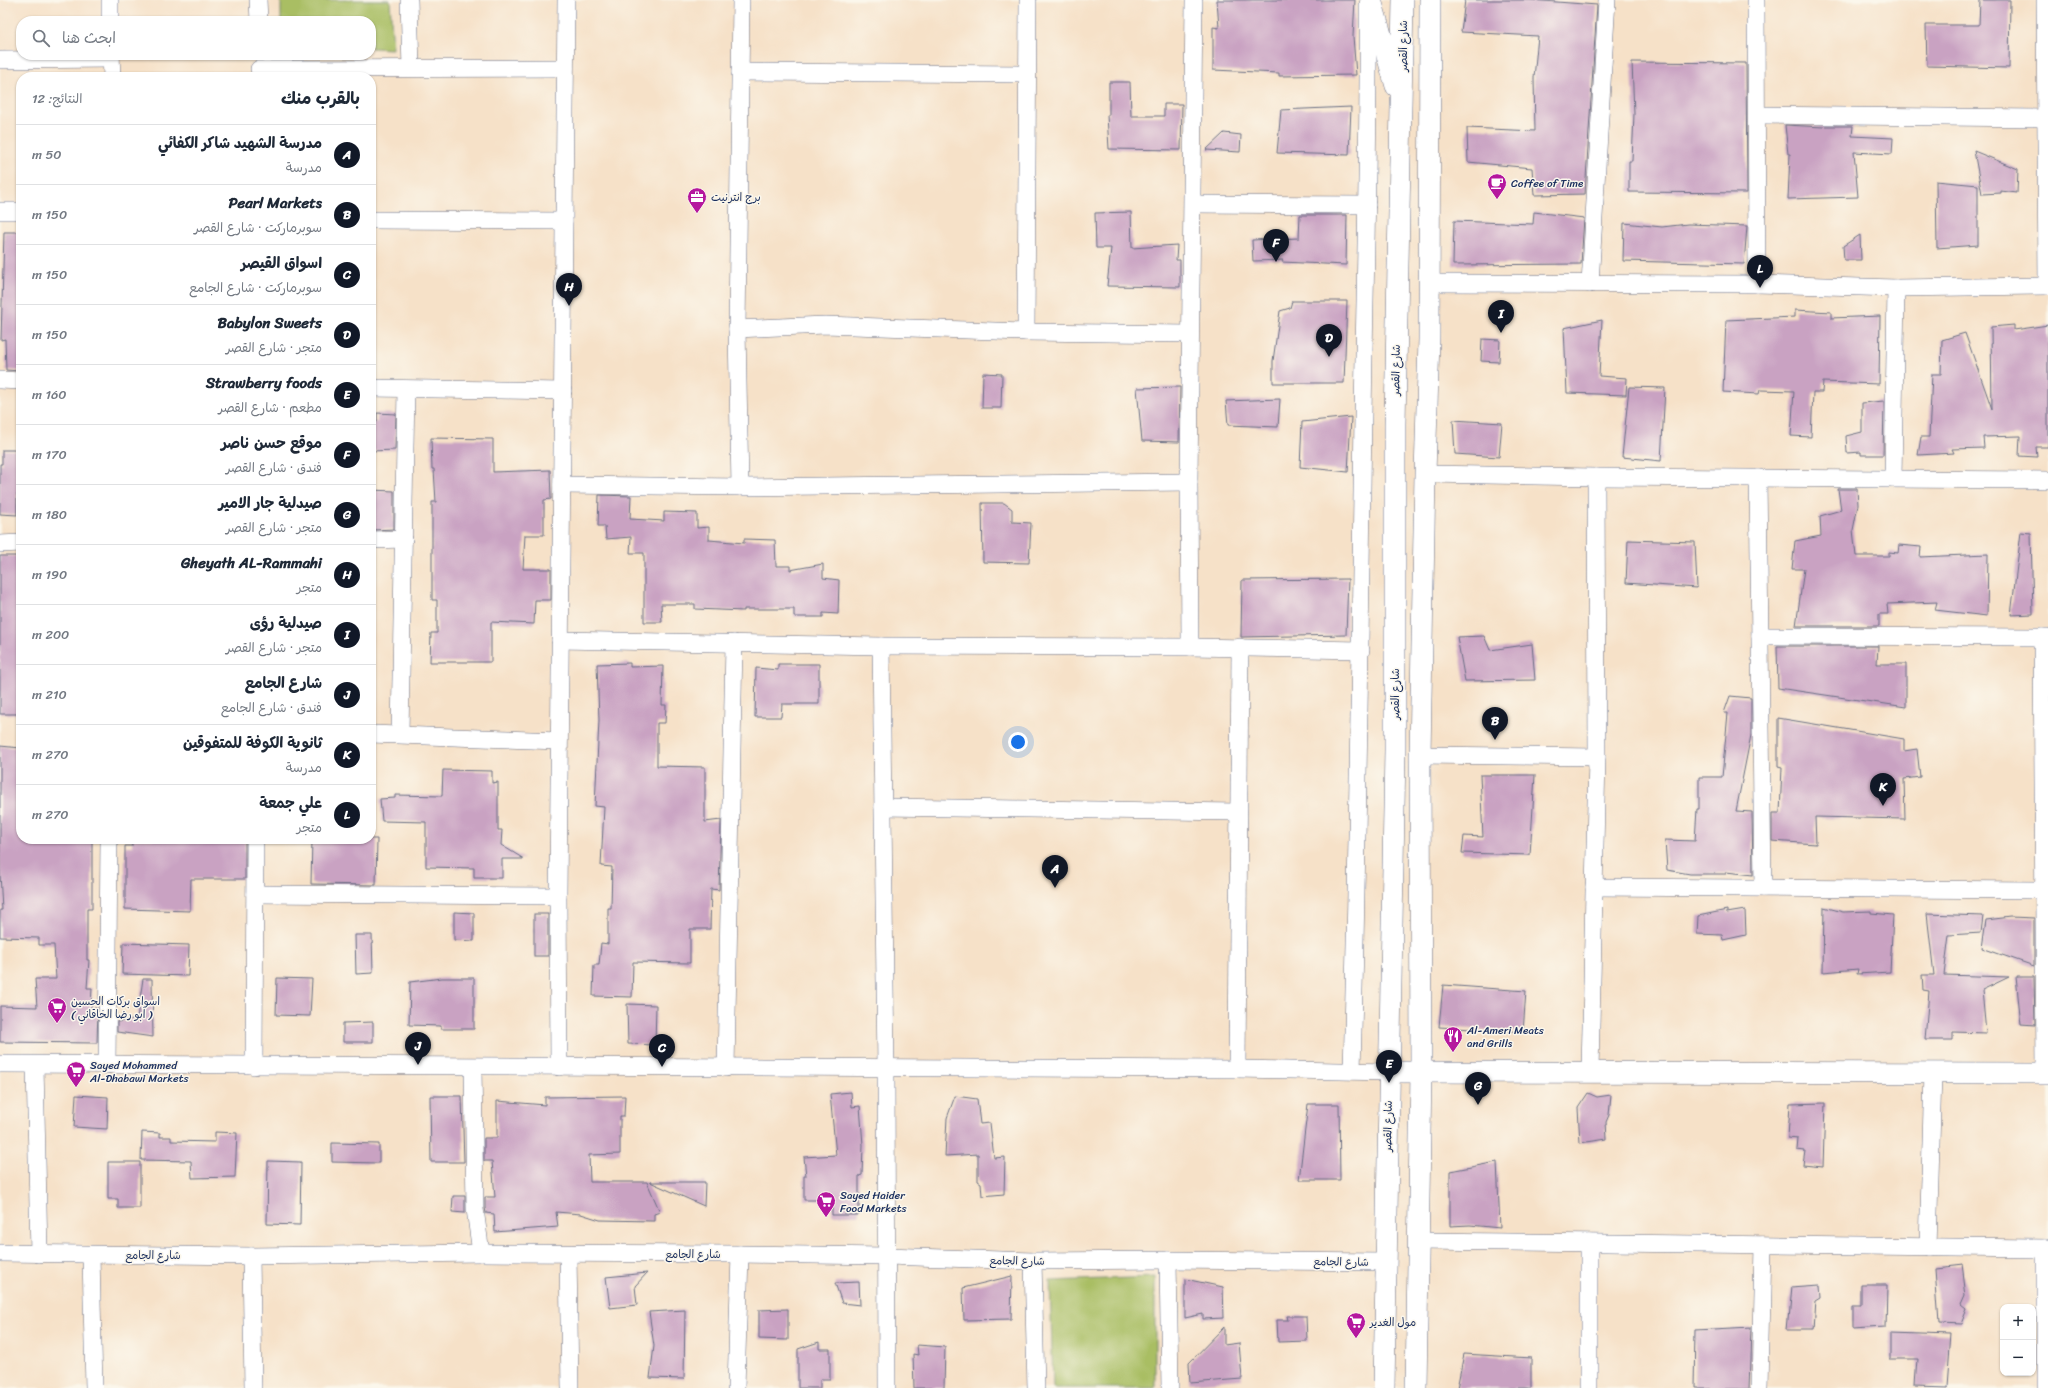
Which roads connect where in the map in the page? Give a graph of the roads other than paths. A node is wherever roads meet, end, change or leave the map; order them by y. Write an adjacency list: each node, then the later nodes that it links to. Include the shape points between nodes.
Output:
1 (110, 0): 15 (street)
2 (258, 0): 16 (street)
3 (409, 0): 21 (street)
4 (566, 0): 22 (street)
5 (740, 0): 24 (street)
6 (1028, 0): 25 (street)
7 (1194, 0): 29 (street)
8 (1368, 0): 30 (street)
9 (1371, 0): 26 (street)
10 (1403, 0): 26 (street, شارع القصر)
11 (1430, 0): 35 (street)
12 (1607, 0): 36 (street)
13 (1756, 0): 27 (street)
14 (2045, 0): 28 (street)
15 (110, 16)
16 (259, 16)
17 (0, 60): 18 (street)
18 (16, 60)
19 (111, 60): 23 (street)
20 (259, 67): 21 (street)
21 (411, 68): 22 (street)
22 (565, 68): 34 (street)
23 (112, 72)
24 (740, 72): 25 (street); 40 (street)
25 (1027, 74): 41 (street)
26 (1403, 106): 43 (street, شارع القصر)
27 (1757, 115): 28 (street); 37 (street)
28 (2046, 118): 38 (street)
29 (1193, 204): 30 (street); 42 (street)
30 (1367, 205): 71 (street)
31 (0, 211): 32 (street)
32 (16, 211)
33 (376, 220): 34 (street)
34 (564, 220): 49 (street)
35 (1429, 283): 36 (street); 44 (street)
36 (1590, 284): 37 (street)
37 (1757, 284): 39 (street)
38 (2047, 286): 39 (street)
39 (1896, 288): 55 (street)
40 (737, 329): 41 (street, via 825,325); 59 (street)
41 (1026, 332): 42 (street)
42 (1190, 334): 57 (street)
43 (1397, 336): 44 (street, via 1403,344 1414,347); 50 (street, شارع القصر)
44 (1429, 338): 51 (street)
45 (0, 380): 46 (street)
46 (16, 381)
47 (376, 388): 48 (street)
48 (406, 389): 49 (street); 60 (street)
49 (563, 391): 58 (street)
50 (1395, 424): 51 (street, via 1400,418 1411,415); 97 (street, شارع القصر, via 1395,750)
51 (1427, 424): 52 (street)
52 (1424, 474): 53 (street); 75 (street)
53 (1596, 477): 54 (street); 76 (street)
54 (1758, 478): 55 (street); 64 (street)
55 (1893, 479): 56 (street)
56 (2048, 480)
57 (1188, 482): 59 (street); 69 (street)
58 (562, 485): 59 (street); 66 (street)
59 (740, 487)
60 (404, 539): 61 (street); 73 (street)
61 (376, 540)
62 (16, 543): 63 (street)
63 (0, 544)
64 (1760, 636): 65 (street); 82 (street)
65 (2045, 637): 83 (street)
66 (560, 640): 67 (street); 74 (street)
67 (734, 643): 68 (street); 92 (street)
68 (881, 646): 69 (street); 77 (street)
69 (1190, 646): 70 (street)
70 (1240, 648): 71 (street); 78 (street)
71 (1361, 650): 95 (street)
72 (376, 734): 73 (street)
73 (400, 734): 74 (street)
74 (559, 741): 85 (street)
75 (1420, 755): 76 (street); 98 (street)
76 (1597, 757): 81 (street)
77 (883, 807): 78 (street); 93 (street)
78 (1238, 812): 94 (street)
79 (109, 844): 88 (street)
80 (255, 844): 84 (street)
81 (1594, 887): 82 (street); 96 (street)
82 (1763, 888): 83 (street)
83 (2043, 890): 100 (street)
84 (255, 894): 85 (street); 89 (street)
85 (558, 896): 91 (street)
86 (0, 1064): 87 (street)
87 (35, 1065): 88 (street); 108 (street)
88 (107, 1065): 89 (street)
89 (254, 1066): 90 (street)
90 (473, 1067): 91 (street); 107 (street, via 475,1209)
91 (559, 1067): 92 (street)
92 (726, 1068): 93 (street)
93 (886, 1069): 94 (street); 113 (street)
94 (1237, 1069): 95 (street)
95 (1352, 1071): 97 (street)
96 (1590, 1071): 98 (street); 99 (street)
97 (1389, 1072): 98 (street); 116 (street, شارع القصر)
98 (1421, 1072): 101 (street)
99 (1933, 1073): 100 (street); 104 (street)
100 (2046, 1073)
101 (1419, 1241): 102 (street); 125 (street)
102 (1588, 1243): 103 (street); 126 (street)
103 (1764, 1245): 104 (street); 127 (street)
104 (1928, 1247): 105 (street)
105 (2046, 1248): 128 (street)
106 (0, 1253): 108 (street, شارع الجامع)
107 (481, 1253): 109 (street, شارع الجامع); 112 (street, شارع الجامع)
108 (39, 1254): 111 (street, شارع الجامع)
109 (568, 1254): 110 (street, شارع الجامع); 119 (street)
110 (740, 1254): 113 (street, شارع الجامع); 120 (street)
111 (91, 1255): 112 (street, شارع الجامع); 117 (street)
112 (251, 1256): 118 (street)
113 (887, 1256): 115 (street, شارع الجامع); 121 (street)
114 (1168, 1260): 115 (street, شارع الجامع); 116 (street, شارع الجامع); 123 (street)
115 (1033, 1261): 122 (street)
116 (1386, 1262): 124 (street, شارع القصر)
117 (94, 1388)
118 (253, 1388)
119 (570, 1388)
120 (736, 1388)
121 (887, 1388)
122 (1036, 1388)
123 (1170, 1388)
124 (1384, 1388)
125 (1416, 1388)
126 (1589, 1388)
127 (1760, 1388)
128 (2045, 1388)

